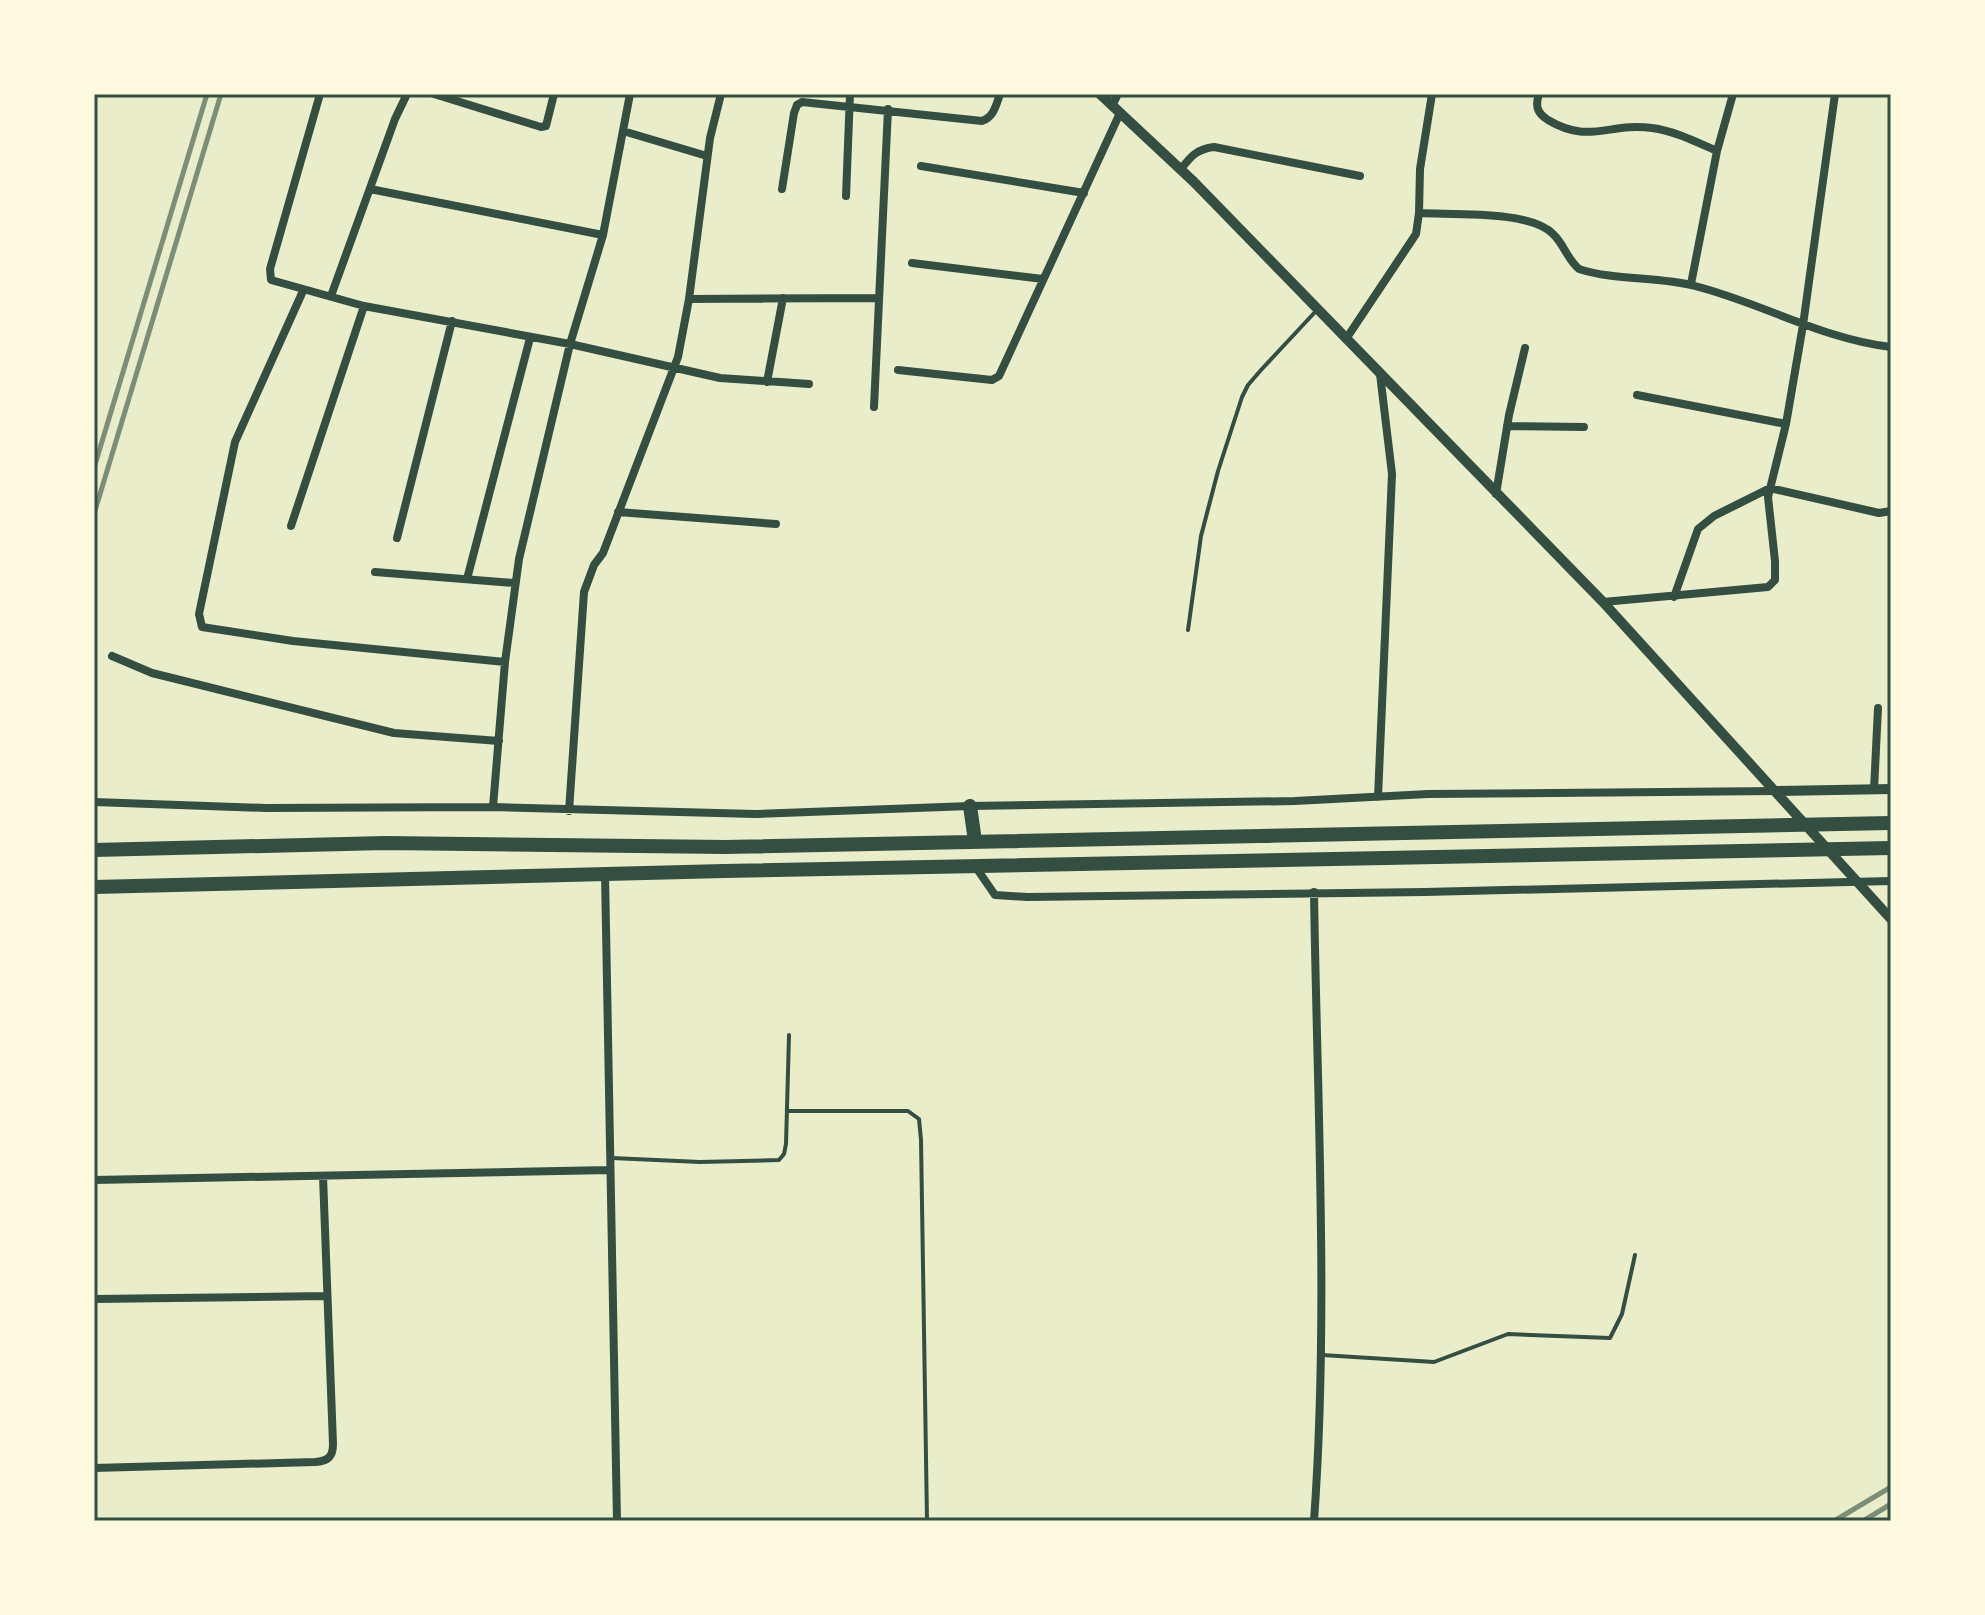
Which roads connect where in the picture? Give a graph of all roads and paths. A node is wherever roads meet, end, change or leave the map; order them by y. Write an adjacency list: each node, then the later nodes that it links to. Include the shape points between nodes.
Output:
1 (320, 94): 33 (street, via 270,269 271,280)
2 (407, 94): 24 (street)
3 (434, 94): 4 (street, via 541,127 546,126)
4 (554, 94)
5 (630, 94): 18 (street)
6 (721, 94): 20 (street)
7 (850, 94): 15 (street)
8 (1000, 94): 16 (street, via 994,112 982,121)
9 (1100, 94): 17 (street)
10 (1118, 94): 17 (street)
11 (1432, 94): 28 (street)
12 (1539, 94): 19 (street, via 1540,115 1566,130 1649,128)
13 (1733, 94): 19 (street)
14 (1835, 94): 41 (street)
15 (849, 105): 16 (street); 25 (street, via 797,105); 27 (street)
16 (888, 109): 36 (street)
17 (1116, 109): 22 (street); 26 (street)
18 (623, 131): 20 (street); 29 (street)
19 (1717, 151): 32 (street)
20 (707, 156): 37 (street)
21 (921, 166): 26 (street)
22 (1181, 169): 23 (street, via 1194,153 1214,147); 39 (street)
23 (1360, 176)
24 (370, 189): 29 (street); 34 (street)
25 (782, 189)
26 (1084, 193): 31 (street)
27 (846, 196)
28 (1419, 213): 32 (street, via 1539,224 1555,235 1579,269); 43 (street, via 1412,242)
29 (603, 235): 44 (street)
30 (912, 263): 31 (street)
31 (1043, 279): 48 (street, via 996,379)
32 (1691, 284): 41 (street)
33 (303, 291): 34 (street); 71 (street, via 235,442 199,614 202,627)
34 (331, 296): 38 (street)
35 (783, 298): 36 (street); 37 (street); 50 (street)
36 (878, 298): 53 (street)
37 (689, 299): 47 (street)
38 (364, 306): 40 (street); 62 (street)
39 (1318, 310): 43 (street); 69 (lane, via 1242,397 1204,522)
40 (452, 321): 42 (street); 63 (street)
41 (1803, 325): 45 (street); 54 (street)
42 (530, 338): 44 (street); 65 (street)
43 (1346, 339): 49 (street)
44 (570, 344): 47 (street); 66 (street)
45 (1891, 347)
46 (1525, 348): 55 (street)
47 (675, 367): 50 (street); 60 (street)
48 (898, 370)
49 (1380, 374): 58 (street); 77 (street, via 1392,474)
50 (767, 382): 51 (street)
51 (809, 384)
52 (1637, 395): 54 (street)
53 (874, 407)
54 (1786, 424): 57 (street)
55 (1507, 426): 56 (street); 58 (street)
56 (1584, 427)
57 (1770, 488): 59 (street, via 1879,513); 67 (street, via 1698,529); 67 (street, via 1775,580 1768,587)
58 (1496, 494): 68 (street)
59 (1891, 511)
60 (618, 512): 61 (street); 81 (street, via 584,592)
61 (776, 524)
62 (291, 526)
63 (397, 538)
64 (375, 572): 65 (street)
65 (467, 579): 66 (street)
66 (514, 583): 71 (street)
67 (1674, 597): 68 (street)
68 (1603, 602): 76 (street)
69 (1188, 630)
70 (112, 656): 73 (street, via 152,673 394,733)
71 (505, 662): 73 (street)
72 (1878, 708): 75 (street)
73 (499, 741): 80 (street)
74 (1891, 789): 75 (street)
75 (1874, 790): 76 (street)
76 (1777, 791): 77 (street); 89 (street)
77 (1378, 797): 79 (street)
78 (94, 802): 80 (street)
79 (970, 806): 81 (street, via 755,814); 83 (highway)
80 (493, 807): 81 (street)
81 (569, 811)
82 (1890, 823): 83 (highway)
83 (975, 841): 85 (highway, via 725,847 385,843)
84 (1890, 848): 86 (highway)
85 (94, 850)
86 (975, 866): 87 (highway); 91 (street, via 995,895)
87 (605, 874): 90 (highway); 95 (street)
88 (1891, 881): 89 (street)
89 (1858, 882): 91 (street); 92 (street)
90 (94, 887)
91 (1314, 892): 102 (street)
92 (1891, 919)
93 (789, 1035): 94 (lane)
94 (787, 1111): 95 (lane, via 786,1144 779,1160); 105 (lane, via 908,1111 919,1119)
95 (610, 1158): 96 (street)
96 (610, 1170): 97 (street); 104 (street)
97 (323, 1176): 98 (street); 100 (street)
98 (94, 1180)
99 (1635, 1255): 102 (lane, via 1622,1314 1610,1338 1508,1334 1434,1362)
100 (326, 1296): 101 (street); 103 (street, via 333,1444 328,1460)
101 (94, 1299)
102 (1322, 1355): 106 (street)
103 (94, 1468)
104 (617, 1521)
105 (927, 1521)
106 (1314, 1521)

